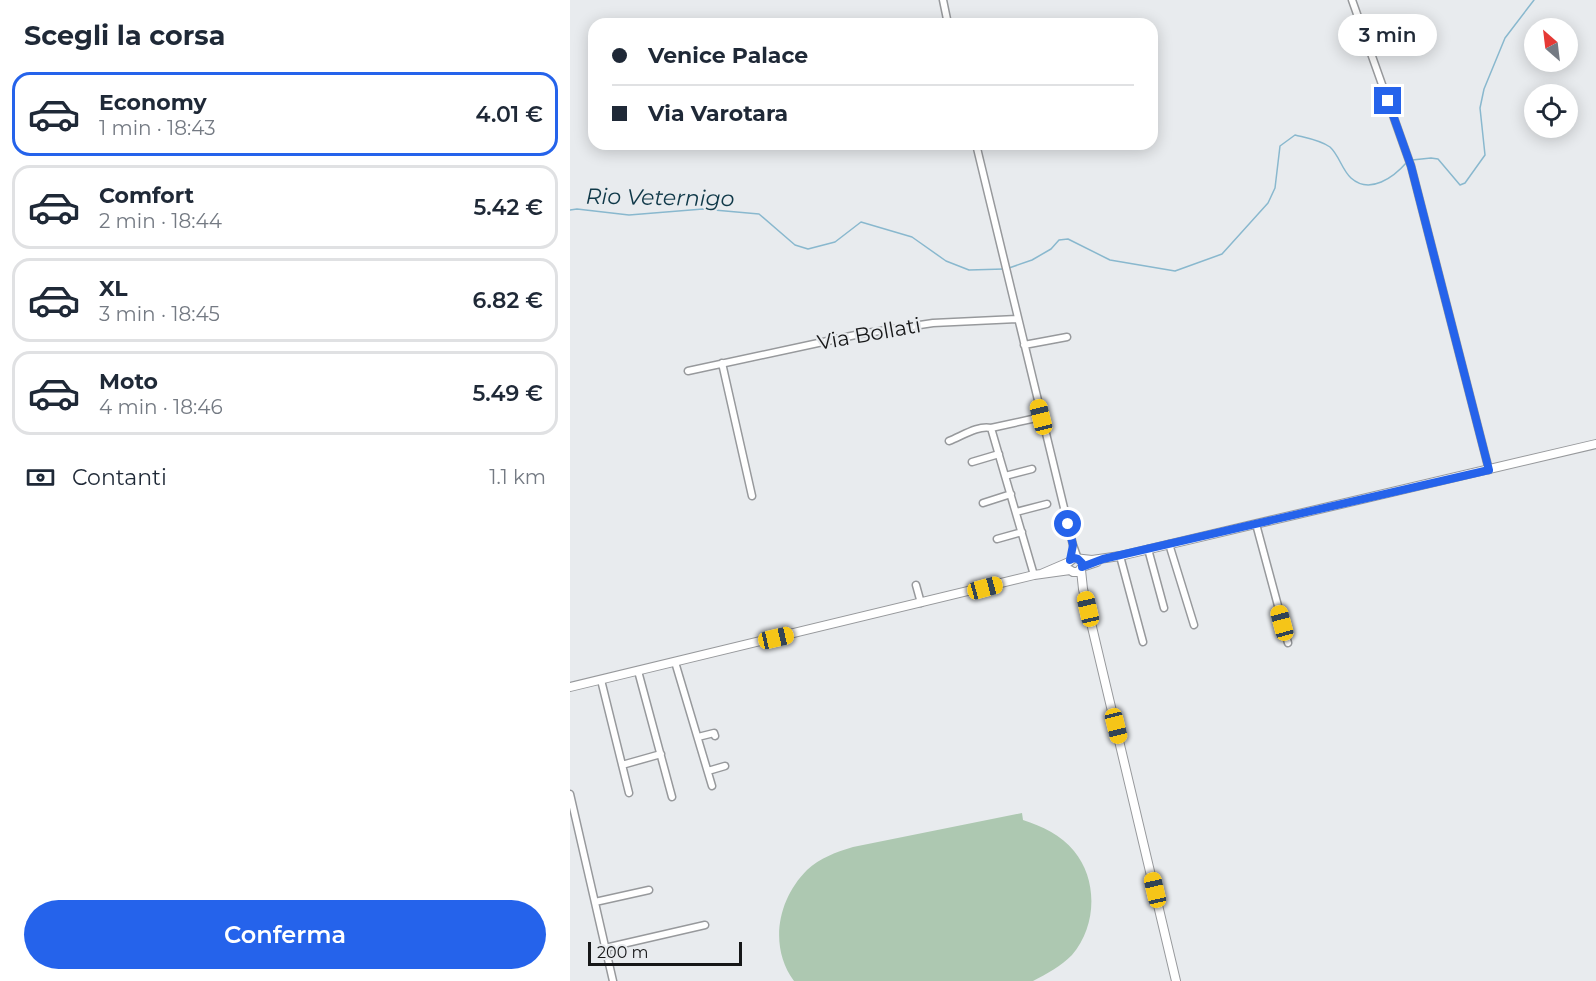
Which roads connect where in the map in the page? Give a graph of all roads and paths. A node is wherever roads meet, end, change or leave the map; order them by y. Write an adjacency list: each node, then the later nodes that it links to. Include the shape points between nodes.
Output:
1 (943, 0): 3 (street)
2 (1352, 0): 17 (street, via 1410,162)
3 (947, 18)
4 (977, 150): 5 (street)
5 (1017, 319): 7 (street); 8 (street, Via Bollati, via 901,327)
6 (1067, 337): 7 (street)
7 (1024, 345): 10 (street)
8 (722, 363): 9 (street, Via Bollati); 20 (street)
9 (688, 371)
10 (1041, 417): 11 (street); 30 (street)
11 (991, 428): 12 (street, via 985,426); 14 (street)
12 (949, 441)
13 (1596, 444): 17 (main road)
14 (999, 454): 15 (street); 18 (street)
15 (972, 462)
16 (1032, 469): 18 (street)
17 (1489, 470): 24 (main road)
18 (1005, 476): 19 (street)
19 (1011, 494): 21 (street); 23 (street)
20 (752, 496)
21 (983, 503)
22 (1047, 504): 23 (street)
23 (1016, 512): 25 (street)
24 (1256, 524): 27 (main road); 37 (street)
25 (1022, 532): 26 (street); 31 (street)
26 (997, 539)
27 (1169, 544): 28 (main road); 35 (street)
28 (1148, 549): 29 (main road); 34 (street)
29 (1120, 556): 30 (main road); 36 (street)
30 (1075, 565): 31 (main road); 57 (main road)
31 (1038, 574): 33 (main road)
32 (916, 585): 33 (street)
33 (921, 603): 38 (main road)
34 (1164, 608)
35 (1194, 625)
36 (1143, 642)
37 (1288, 643)
38 (675, 662): 39 (main road); 43 (street)
39 (638, 670): 40 (main road); 44 (street)
40 (601, 680): 41 (main road); 45 (street)
41 (570, 687)
42 (715, 736): 43 (street, via 714,733)
43 (698, 737): 47 (street)
44 (661, 754): 45 (street); 51 (street)
45 (622, 765): 49 (street)
46 (725, 766): 47 (street)
47 (708, 771): 48 (street)
48 (712, 786)
49 (629, 793)
50 (570, 794): 53 (street)
51 (672, 797)
52 (649, 890): 53 (street)
53 (595, 902): 55 (street)
54 (705, 926): 55 (street)
55 (605, 948): 56 (street)
56 (613, 981)
57 (1176, 981)

